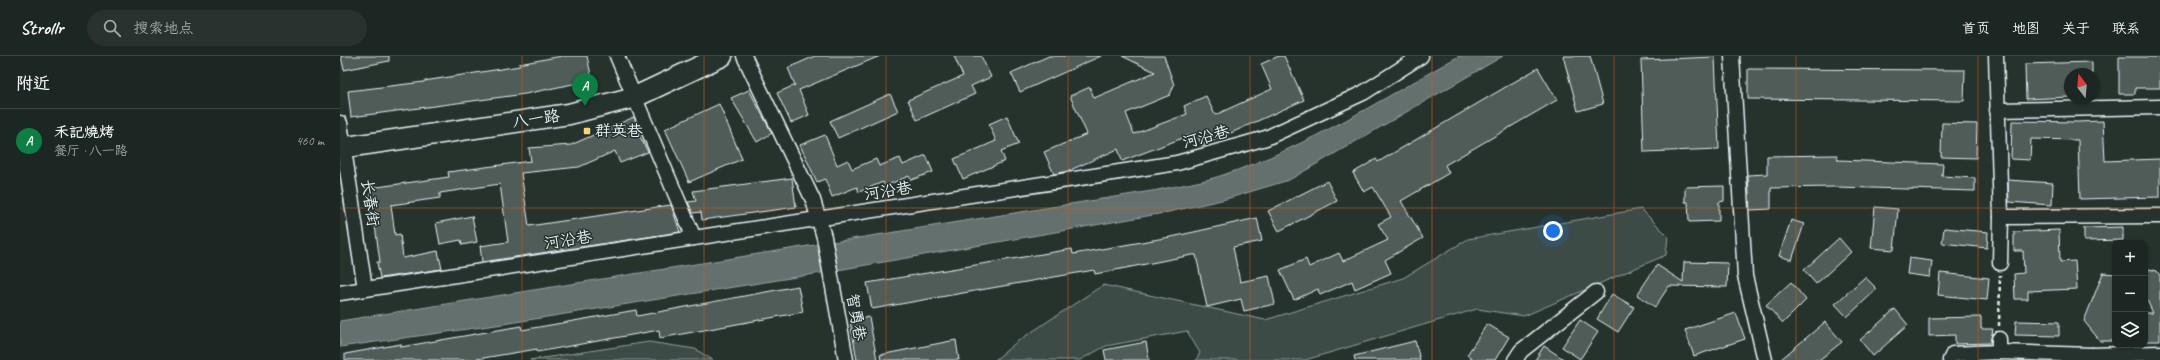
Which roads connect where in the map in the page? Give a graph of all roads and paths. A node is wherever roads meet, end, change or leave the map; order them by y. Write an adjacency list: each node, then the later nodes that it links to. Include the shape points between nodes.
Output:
1 (618, 56): 7 (street)
2 (722, 56): 7 (main road, 八一路)
3 (744, 56): 14 (street, 智勇巷, via 813,200)
4 (1421, 56): 14 (street, 河沿巷, via 1363,93 1266,138 1177,163)
5 (1732, 56): 25 (street, via 1745,276)
6 (1996, 56): 9 (street)
7 (635, 98): 11 (main road, 八一路, via 570,114); 15 (street)
8 (2160, 107): 9 (street)
9 (1997, 110): 12 (street)
10 (340, 123): 11 (street, 长春街)
11 (342, 147): 17 (street, 长春街)
12 (2001, 217): 13 (street); 16 (street)
13 (2159, 218)
14 (818, 219): 15 (street, 河沿巷); 23 (street, 智勇巷, via 824,237)
15 (694, 238): 17 (street, 河沿巷)
16 (2000, 263): 20 (path)
17 (365, 289): 19 (street, 河沿巷)
18 (1596, 292): 24 (street, via 1521,351)
19 (340, 293)
20 (1999, 346): 22 (street); 26 (street, via 1954,354)
21 (2160, 353): 22 (street)
22 (2093, 357)
23 (846, 360)
24 (1515, 360)
25 (1765, 360)
26 (1950, 360)

